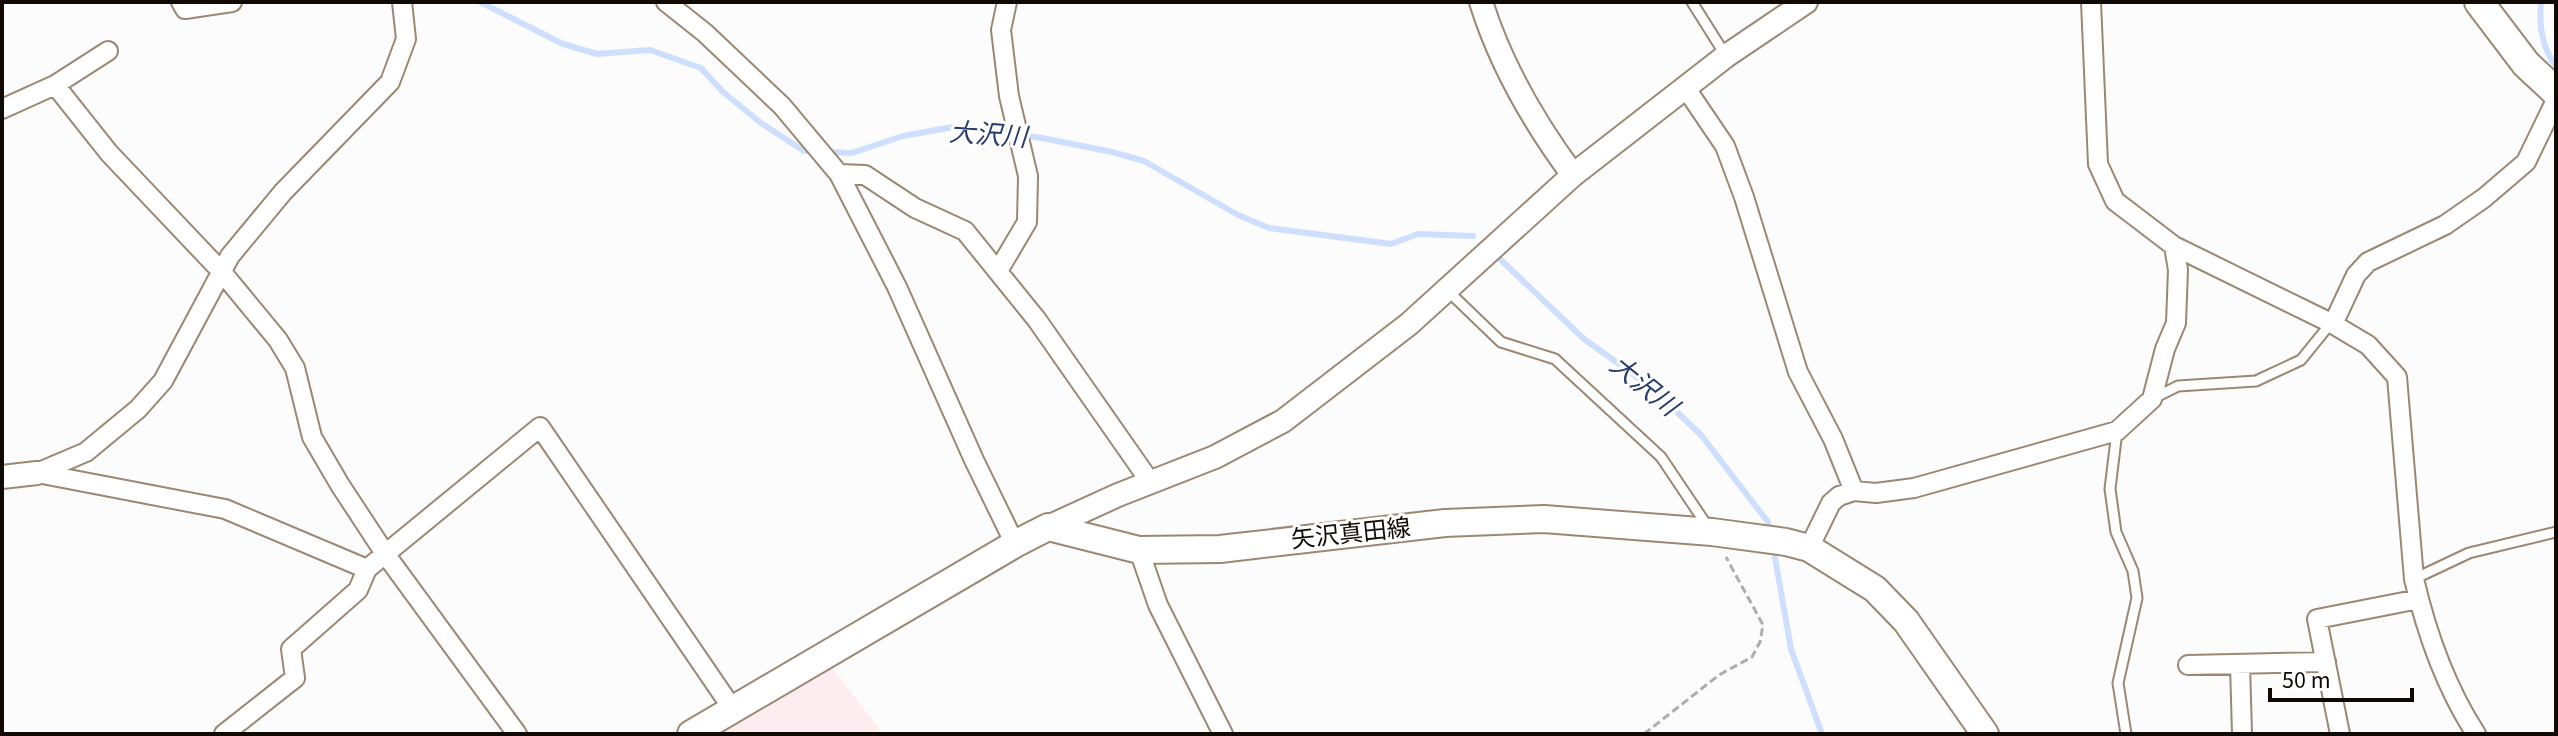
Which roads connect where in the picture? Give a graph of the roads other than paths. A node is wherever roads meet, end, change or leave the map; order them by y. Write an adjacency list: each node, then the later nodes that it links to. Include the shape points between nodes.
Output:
1 (181, 2): 2 (street, via 185,9)
2 (232, 2)
3 (402, 2): 21 (street, via 406,39 390,82 258,220)
4 (666, 2): 18 (street, via 782,106)
5 (1007, 2): 22 (street, via 1001,30 1009,96 1028,176 1027,222)
6 (1481, 2): 19 (street, via 1515,88)
7 (1692, 2): 12 (lane)
8 (1806, 2): 12 (street)
9 (2091, 2): 20 (street, via 2098,164 2115,201)
10 (2479, 2): 15 (main road, via 2526,64)
11 (108, 51): 13 (street)
12 (1726, 56): 14 (street)
13 (55, 85): 17 (street); 21 (street, via 109,153)
14 (1685, 87): 19 (street); 30 (street, via 1725,146 1798,372)
15 (2556, 92)
16 (2556, 100): 24 (street, via 2526,162 2445,225 2368,262)
17 (2, 109)
18 (839, 174): 22 (street, via 865,175 915,208 965,231); 34 (street)
19 (1573, 175): 23 (street)
20 (2174, 246): 24 (street); 25 (street, via 2176,323)
21 (221, 271): 27 (street, via 163,381 138,409 86,452); 37 (street, via 295,368 312,437)
22 (998, 271): 29 (street)
23 (1447, 290): 29 (street, via 1283,421); 32 (lane, via 1501,342 1555,359 1661,457)
24 (2332, 324): 25 (lane, via 2301,360 2256,381 2178,386); 39 (street, via 2368,345 2397,377)
25 (2152, 399): 26 (street)
26 (2117, 431): 30 (street, via 1914,488); 50 (lane, via 2110,489 2116,532 2133,571 2137,598 2118,683)
27 (37, 473): 28 (street); 38 (street, via 225,509)
28 (2, 477)
29 (1151, 483): 31 (street)
30 (1854, 491): 35 (street, via 1831,503)
31 (1048, 527): 34 (main road); 36 (main road, 矢沢真田線)
32 (1712, 532): 35 (main road, 矢沢真田線); 36 (main road, 矢沢真田線, via 1544,519 1445,523 1220,549)
33 (2556, 532): 39 (lane, via 2469,553)
34 (1015, 544): 44 (main road)
35 (1809, 548): 49 (main road, 矢沢真田線, via 1875,589 1906,621)
36 (1139, 550): 48 (street, via 1158,605)
37 (386, 555): 38 (street); 44 (street, via 540,427); 46 (street)
38 (367, 569): 45 (street, via 358,590 291,649 295,678)
39 (2414, 579): 40 (street)
40 (2419, 599): 41 (street, via 2317,619); 53 (street, via 2454,700)
41 (2326, 662): 42 (street); 52 (street)
42 (2240, 664): 43 (street); 51 (street)
43 (2188, 665)
44 (734, 711): 47 (main road)
45 (224, 734)
46 (517, 734)
47 (691, 734)
48 (1223, 734)
49 (1985, 734)
50 (2126, 734)
51 (2242, 734)
52 (2340, 734)
53 (2476, 734)

